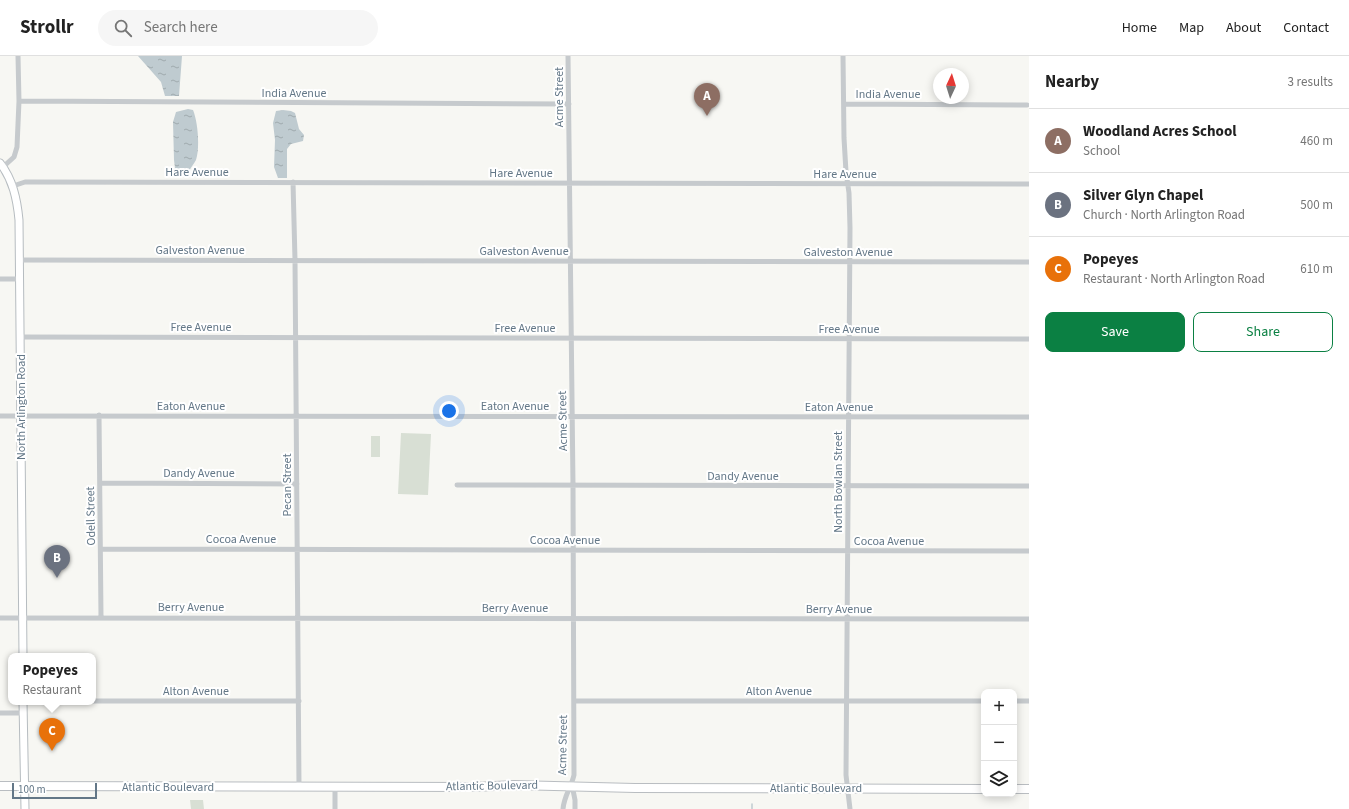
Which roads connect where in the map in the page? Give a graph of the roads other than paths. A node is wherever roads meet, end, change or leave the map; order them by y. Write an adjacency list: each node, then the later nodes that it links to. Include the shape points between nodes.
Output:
1 (18, 56): 4 (street)
2 (568, 56): 5 (street, Acme Street)
3 (843, 56): 6 (street, North Bowlan Street)
4 (19, 101): 5 (street, India Avenue); 8 (street, via 16,152 14,157)
5 (569, 104): 10 (street, Acme Street)
6 (844, 104): 7 (street, India Avenue); 11 (street, North Bowlan Street)
7 (1027, 105)
8 (2, 165): 13 (main road, North Arlington Road)
9 (293, 182): 10 (street, Hare Avenue); 13 (street, Hare Avenue, via 25,182); 15 (street, Pecan Street)
10 (569, 183): 11 (street, Hare Avenue); 16 (street, Acme Street)
11 (848, 184): 12 (street, Hare Avenue); 17 (street, North Bowlan Street)
12 (1029, 184)
13 (13, 186): 14 (main road, North Arlington Road, via 19,215)
14 (19, 260): 15 (street, Galveston Avenue); 20 (main road, North Arlington Road)
15 (295, 260): 16 (street, Galveston Avenue); 22 (street, Pecan Street)
16 (571, 261): 17 (street, Galveston Avenue); 23 (street, Acme Street)
17 (850, 262): 18 (street, Galveston Avenue); 24 (street, North Bowlan Street)
18 (1029, 262)
19 (0, 279): 20 (street)
20 (20, 279): 21 (main road, North Arlington Road)
21 (20, 337): 22 (street, Free Avenue); 27 (main road, North Arlington Road)
22 (295, 337): 23 (street, Free Avenue); 29 (street, Pecan Street)
23 (572, 338): 24 (street, Free Avenue); 30 (street, Acme Street)
24 (849, 339): 25 (street, Free Avenue); 31 (street, North Bowlan Street)
25 (1029, 339)
26 (0, 416): 27 (street, Eaton Avenue)
27 (21, 416): 28 (street, Eaton Avenue); 46 (main road, North Arlington Road)
28 (99, 416): 29 (street, Eaton Avenue); 33 (street, Odell Street)
29 (296, 416): 30 (street, Eaton Avenue); 34 (street, Pecan Street)
30 (572, 416): 31 (street, Eaton Avenue); 36 (street, Acme Street)
31 (849, 417): 32 (street, Eaton Avenue); 37 (street, North Bowlan Street)
32 (1029, 417)
33 (100, 483): 34 (street, Dandy Avenue); 39 (street, Odell Street)
34 (297, 484): 40 (street, Pecan Street)
35 (457, 485): 36 (street, Dandy Avenue)
36 (573, 485): 37 (street, Dandy Avenue); 41 (street, Acme Street)
37 (848, 486): 38 (street, Dandy Avenue); 42 (street, North Bowlan Street)
38 (1029, 486)
39 (101, 549): 40 (street, Cocoa Avenue); 44 (street, Odell Street)
40 (297, 549): 41 (street, Cocoa Avenue); 47 (street, Pecan Street)
41 (574, 550): 42 (street, Cocoa Avenue); 48 (street, Acme Street)
42 (848, 551): 43 (street, Cocoa Avenue); 49 (street, North Bowlan Street)
43 (1029, 551)
44 (101, 617): 46 (street, Berry Avenue); 47 (street, Berry Avenue)
45 (0, 618): 46 (street, Berry Avenue)
46 (22, 618): 51 (main road, North Arlington Road)
47 (298, 618): 48 (street, Berry Avenue); 53 (street, Pecan Street)
48 (574, 618): 49 (street, Berry Avenue); 54 (street, Acme Street)
49 (847, 619): 50 (street, Berry Avenue); 55 (street, North Bowlan Street)
50 (1029, 619)
51 (23, 653)
52 (96, 701): 53 (street, Alton Avenue)
53 (299, 701): 65 (street, Pecan Street)
54 (574, 701): 55 (street, Alton Avenue); 62 (street, Acme Street)
55 (847, 701): 56 (street, Alton Avenue); 67 (street, North Bowlan Street)
56 (981, 701)
57 (1017, 701): 58 (street)
58 (1029, 702)
59 (24, 705): 61 (main road)
60 (0, 713): 61 (street)
61 (24, 713): 64 (main road)
62 (572, 785): 66 (main road, Atlantic Boulevard, via 480,788); 67 (main road, Atlantic Boulevard, via 635,788); 73 (street, via 564,800); 74 (street)
63 (0, 786): 64 (main road, Atlantic Boulevard)
64 (24, 786): 65 (main road, Atlantic Boulevard); 71 (main road)
65 (299, 787): 66 (main road, Atlantic Boulevard)
66 (335, 787): 72 (street)
67 (848, 788): 68 (main road, Atlantic Boulevard); 75 (street, North Bowlan Street)
68 (981, 788)
69 (1017, 788): 70 (main road)
70 (1029, 789)
71 (24, 809)
72 (334, 809)
73 (563, 809)
74 (575, 809)
75 (850, 809)

